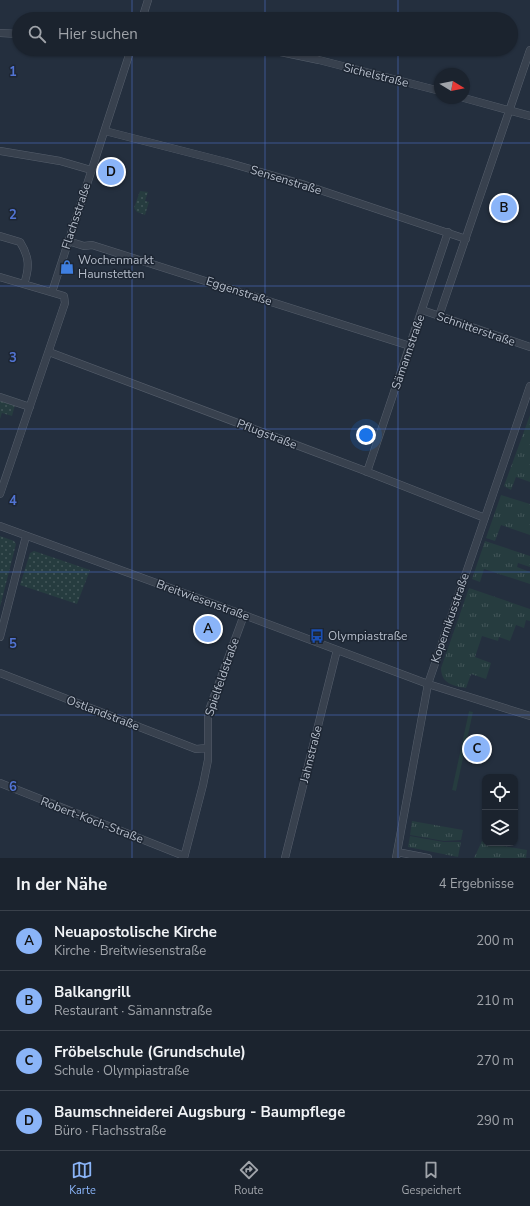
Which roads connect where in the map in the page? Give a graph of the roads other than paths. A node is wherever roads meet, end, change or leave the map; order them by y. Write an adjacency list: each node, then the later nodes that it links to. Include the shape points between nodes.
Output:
1 (148, 0): 2 (street)
2 (144, 12)
3 (0, 32): 4 (street)
4 (12, 33)
5 (530, 50): 10 (street, Sämannstraße)
6 (129, 56): 12 (street, Flachsstraße)
7 (300, 56): 8 (street, Sichelstraße)
8 (434, 89)
9 (470, 100): 10 (street)
10 (509, 110): 11 (street); 17 (street, Sämannstraße)
11 (530, 116)
12 (104, 131): 14 (street, Flachsstraße); 15 (street, Sensenstraße, via 302,184)
13 (0, 151): 14 (street, via 60,161)
14 (91, 170): 18 (street, Flachsstraße)
15 (448, 232): 17 (street, Sensenstraße); 22 (street, Sämannstraße)
16 (0, 236): 20 (street, via 20,242 26,252 28,273)
17 (466, 239): 23 (street, Sämannstraße)
18 (68, 241): 21 (street, Flachsstraße); 24 (street, Eggenstraße, via 84,246 92,245)
19 (0, 277): 20 (street)
20 (24, 284): 21 (street)
21 (52, 292): 26 (street, via 64,296 65,303)
22 (422, 310): 23 (street, Schnitterstraße); 24 (street, Sämannstraße)
23 (440, 316): 25 (street, Schnitterstraße)
24 (410, 346): 30 (street, Sämannstraße)
25 (530, 347)
26 (49, 352): 29 (street); 30 (street, Pflugstraße)
27 (530, 386): 32 (street, Kopernikusstraße)
28 (0, 397): 29 (street)
29 (30, 407): 31 (street)
30 (367, 472): 32 (street, Pflugstraße)
31 (0, 494)
32 (485, 518): 39 (street, Kopernikusstraße)
33 (0, 526): 34 (street, Breitwiesenstraße)
34 (26, 536): 35 (street, Breitwiesenstraße); 36 (street)
35 (244, 615): 37 (street, Breitwiesenstraße); 41 (street, Spielfeldstraße, via 208,714)
36 (0, 634)
37 (337, 650): 39 (street, Breitwiesenstraße); 45 (street, Jahnstraße)
38 (0, 673): 41 (street, Ostlandstraße, via 196,749)
39 (428, 684): 40 (street); 43 (street, Kopernikusstraße)
40 (530, 716)
41 (207, 748): 44 (street, Spielfeldstraße, via 208,760 204,779)
42 (0, 783): 44 (street, Robert-Koch-Straße)
43 (397, 855): 46 (street)
44 (184, 857)
45 (284, 858)
46 (428, 858)

